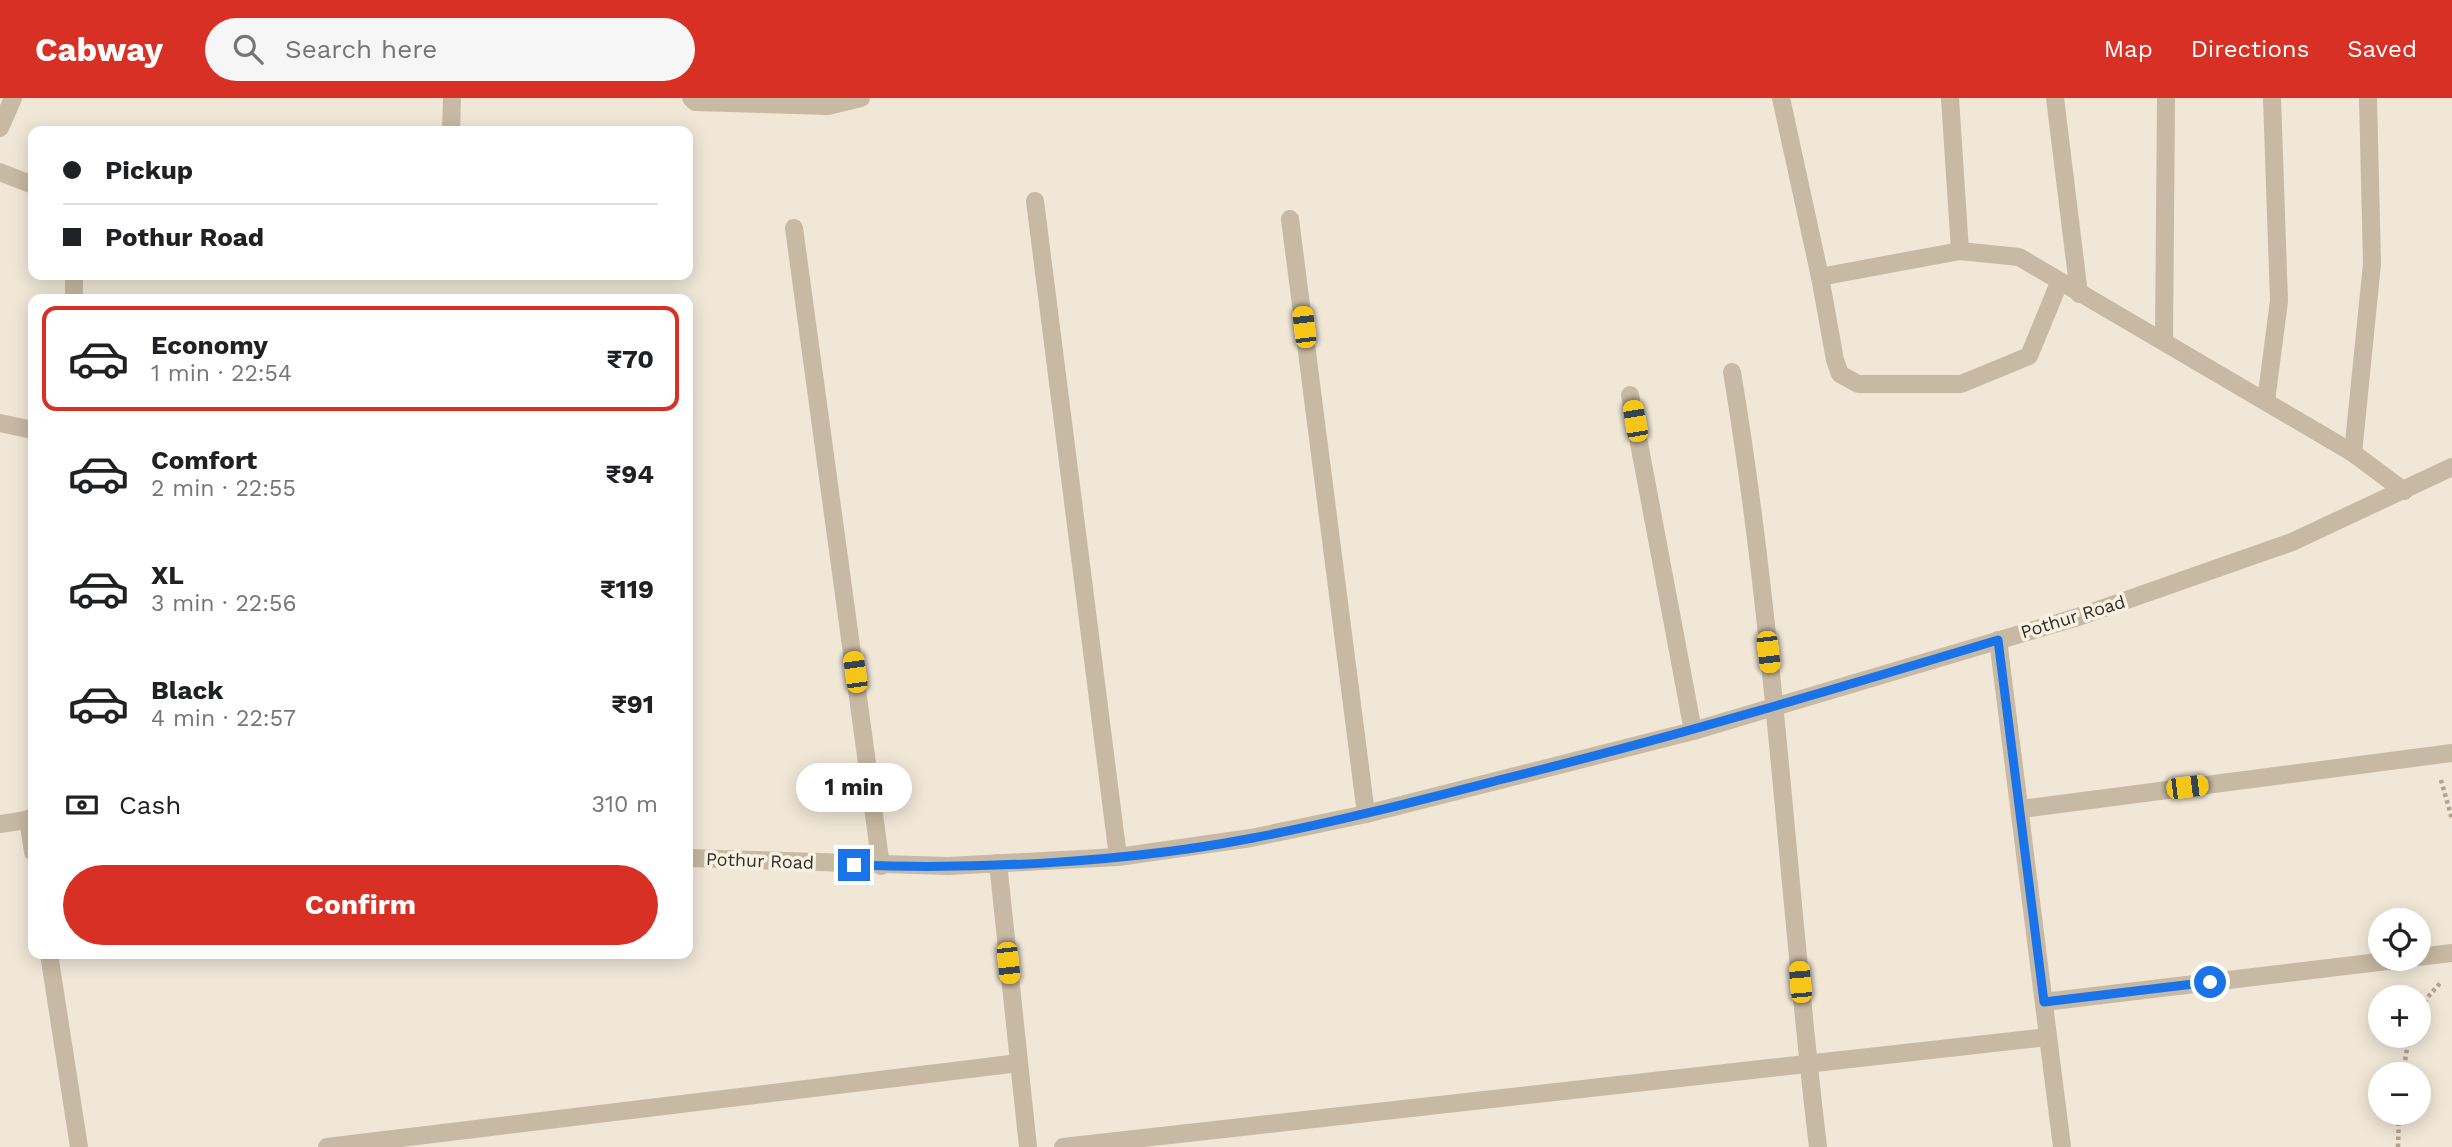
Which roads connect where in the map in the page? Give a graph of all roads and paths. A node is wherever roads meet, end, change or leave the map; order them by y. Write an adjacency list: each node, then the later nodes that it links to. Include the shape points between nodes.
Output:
1 (13, 98): 12 (street)
2 (452, 98): 11 (street)
3 (691, 98): 4 (street, via 695,102 828,106)
4 (861, 98)
5 (1781, 98): 19 (street)
6 (1950, 98): 18 (street)
7 (2055, 98): 21 (street)
8 (2166, 98): 22 (street)
9 (2272, 98): 25 (street, via 2279,301)
10 (2368, 98): 28 (street, via 2372,264)
11 (451, 126)
12 (0, 128)
13 (0, 172): 14 (street)
14 (28, 183)
15 (1035, 201): 40 (street)
16 (1290, 219): 36 (street)
17 (794, 228): 43 (street)
18 (1960, 251): 19 (street); 20 (street, via 2019,257)
19 (1820, 277): 20 (street, via 1835,360 1840,373 1858,384 1961,384 2029,355)
20 (2059, 283): 21 (street)
21 (2079, 294): 22 (street)
22 (2164, 342): 25 (street)
23 (1732, 372): 32 (street)
24 (1630, 394): 33 (street)
25 (2266, 401): 28 (street)
26 (0, 423): 27 (street)
27 (28, 429)
28 (2353, 453): 30 (street)
29 (2452, 467): 30 (street, Pothur Road)
30 (2404, 491): 31 (street, Pothur Road, via 2292,542 2203,575)
31 (1998, 640): 32 (street, Pothur Road); 35 (street)
32 (1774, 707): 33 (street, Pothur Road); 53 (street)
33 (1693, 731): 36 (street, Pothur Road)
34 (2444, 754): 35 (street); 38 (path)
35 (2021, 809): 50 (street)
36 (1366, 814): 40 (street, Pothur Road, via 1251,838)
37 (28, 819): 39 (street)
38 (2452, 819)
39 (0, 824)
40 (1118, 856): 42 (street, Pothur Road)
41 (693, 858): 43 (street, Pothur Road)
42 (998, 863): 43 (street, Pothur Road); 52 (street)
43 (881, 866)
44 (2452, 953): 45 (street)
45 (2431, 955)
46 (50, 959): 55 (street)
47 (2368, 963): 50 (street)
48 (2444, 979): 49 (path)
49 (2431, 994)
50 (2044, 1002): 51 (street)
51 (2049, 1037): 53 (street); 60 (street)
52 (1019, 1063): 56 (street); 57 (street)
53 (1808, 1064): 58 (street); 59 (street)
54 (2399, 1125): 61 (path)
55 (79, 1147)
56 (327, 1147)
57 (1028, 1147)
58 (1063, 1147)
59 (1818, 1147)
60 (2062, 1147)
61 (2398, 1147)

